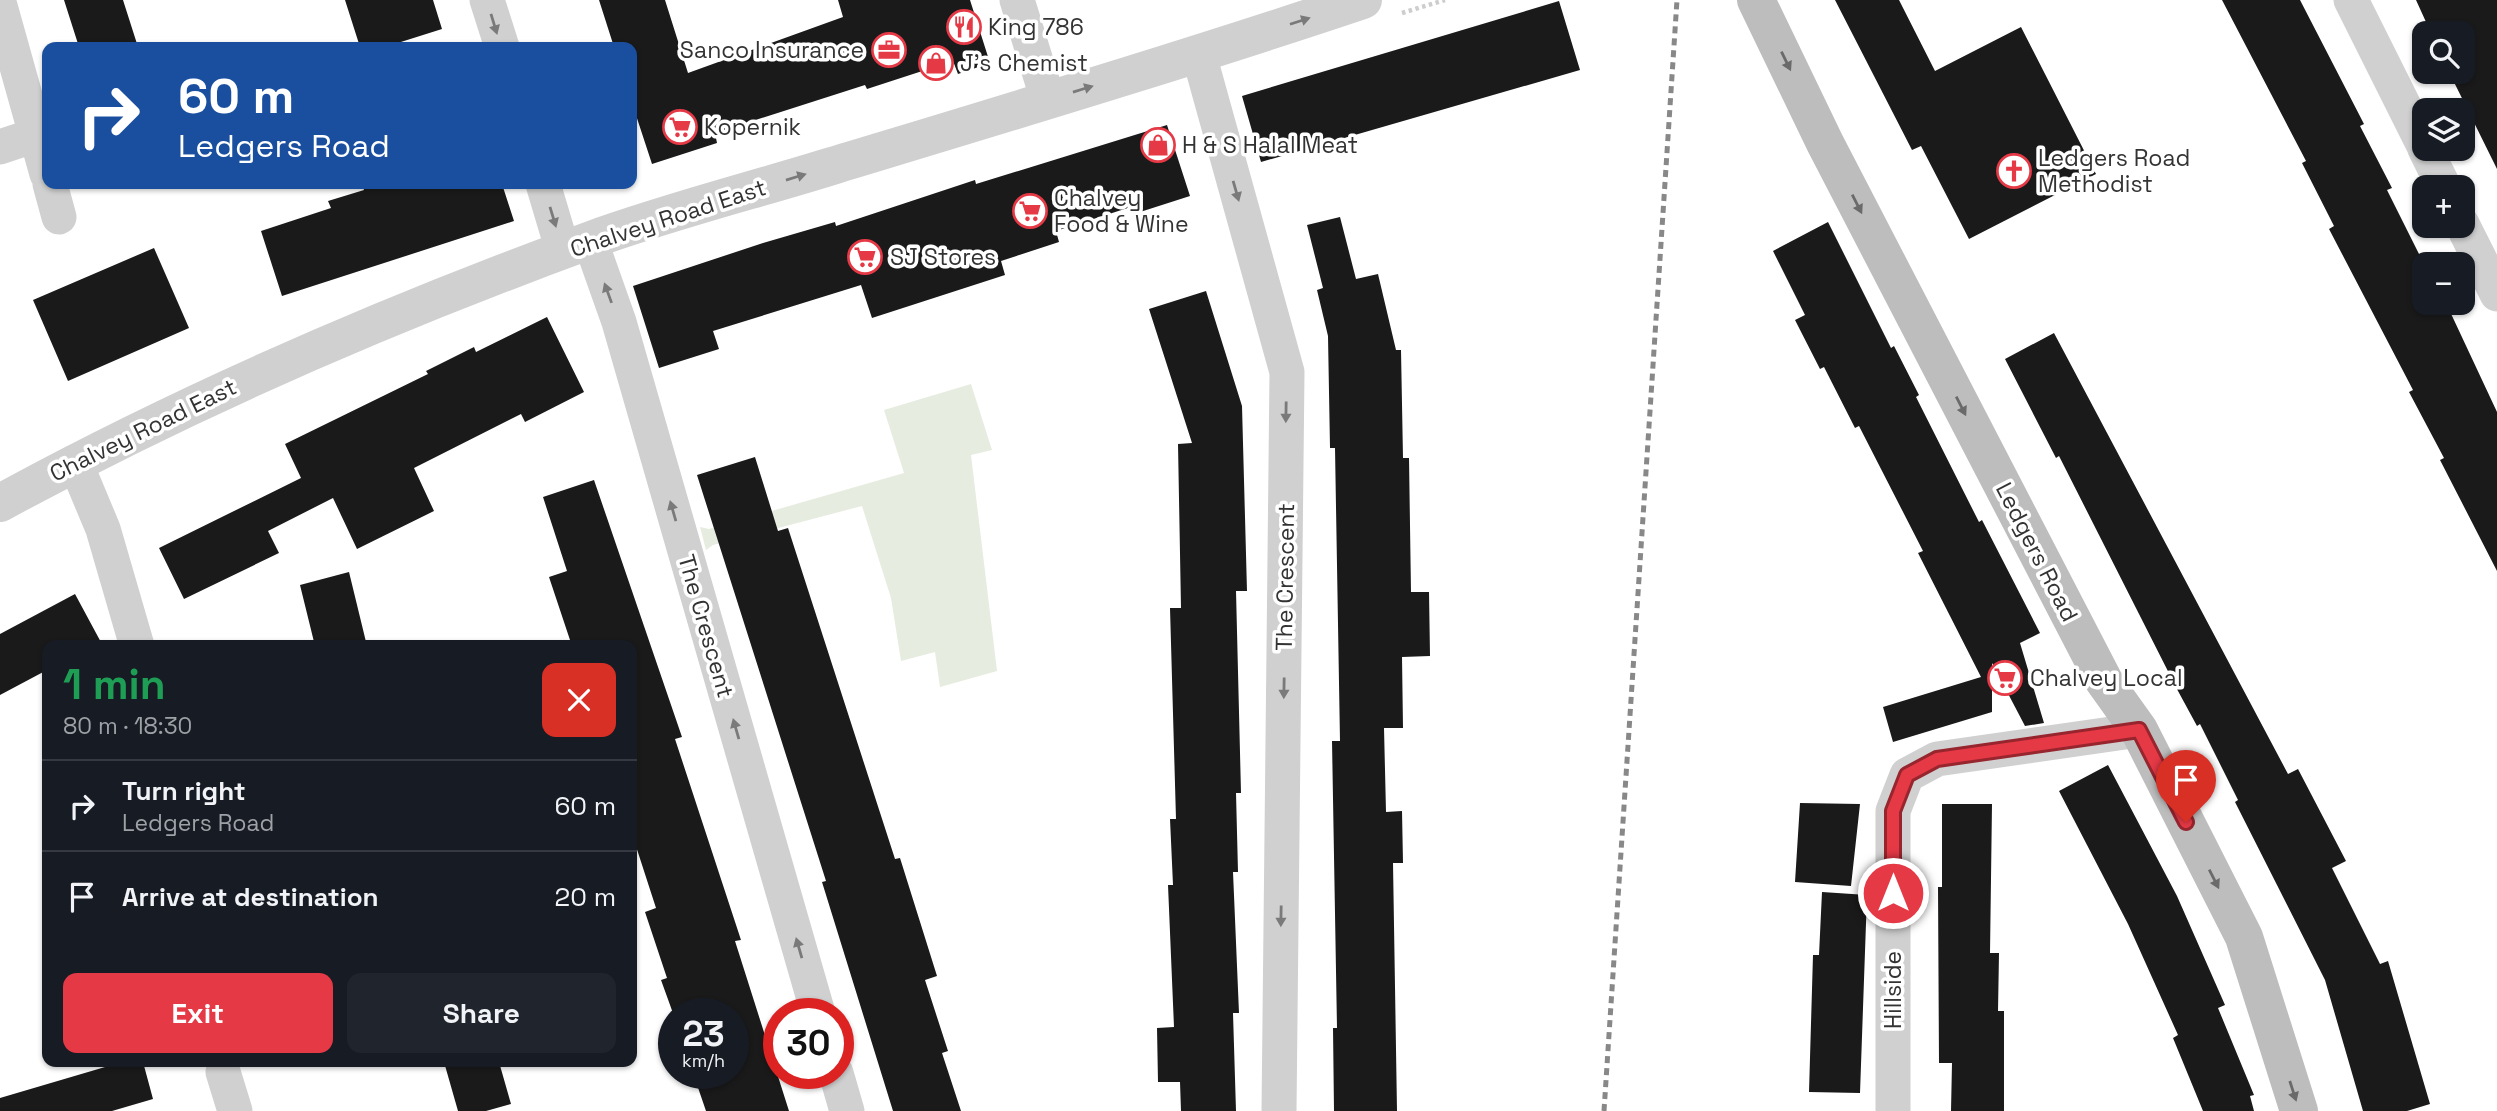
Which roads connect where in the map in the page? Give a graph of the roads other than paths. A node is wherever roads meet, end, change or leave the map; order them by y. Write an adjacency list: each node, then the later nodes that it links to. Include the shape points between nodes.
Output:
1 (487, 0): 7 (street, one-way to 7)
2 (1017, 0): 9 (street)
3 (1363, 0): 8 (street, Chalvey Road East, one-way to 3)
4 (1755, 0): 23 (main road, Ledgers Road, one-way to 23, via 2098,669)
5 (2351, 0): 10 (street)
6 (0, 6): 11 (street)
7 (500, 42)
8 (1199, 55): 9 (street, Chalvey Road East, one-way to 8); 29 (street, The Crescent, one-way to 29, via 1287,372)
9 (1048, 100): 18 (street, Chalvey Road East, one-way to 9)
10 (2412, 123)
11 (36, 135): 12 (street); 13 (street)
12 (0, 147)
13 (42, 156)
14 (51, 189): 16 (street)
15 (546, 189): 18 (street, The Crescent, one-way to 18)
16 (59, 217)
17 (2469, 238): 19 (street)
18 (577, 246): 20 (street, Chalvey Road East, via 396,314); 24 (street, The Crescent, one-way to 18, via 619,322)
19 (2497, 294)
20 (75, 462): 21 (street, Chalvey Road East); 22 (street, via 103,528)
21 (0, 503)
22 (134, 640)
23 (2139, 730): 30 (street, Hillside, via 1937,759 1907,775 1893,811); 31 (main road, Ledgers Road, one-way to 31, via 2244,937)
24 (814, 998)
25 (223, 1072): 27 (street)
26 (841, 1089): 28 (street)
27 (235, 1111)
28 (847, 1111)
29 (1279, 1111)
30 (1893, 1111)
31 (2300, 1111)

